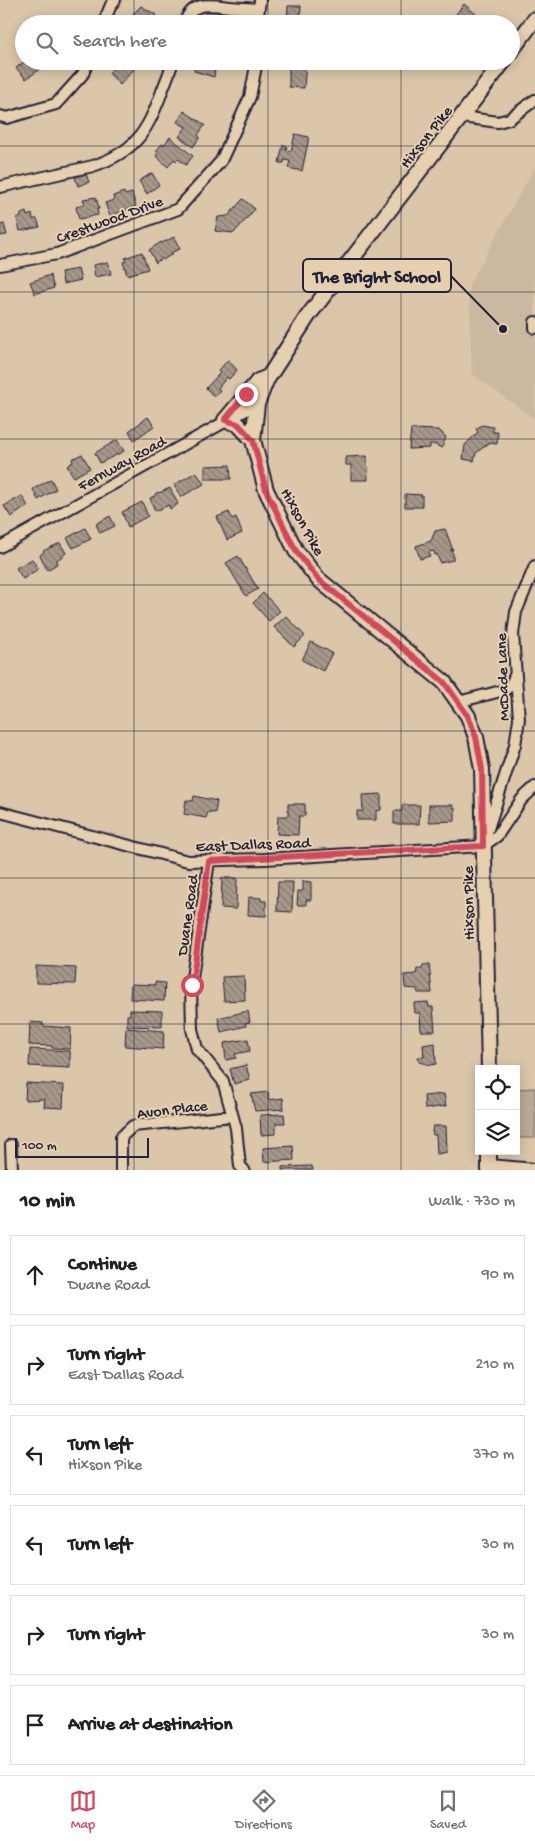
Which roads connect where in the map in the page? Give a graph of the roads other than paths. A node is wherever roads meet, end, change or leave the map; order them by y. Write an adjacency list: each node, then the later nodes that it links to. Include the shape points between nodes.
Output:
1 (115, 0): 3 (street)
2 (259, 5): 4 (street, via 205,5 191,10)
3 (107, 15)
4 (188, 15)
5 (535, 19): 6 (main road)
6 (520, 39)
7 (85, 70): 12 (street, via 56,104 7,118)
8 (170, 70): 14 (street, via 152,120 141,137 123,151 93,166)
9 (255, 70): 15 (street, Crestwood Drive, via 250,97 221,161 178,209 57,254)
10 (497, 70): 13 (main road, Hixson Pike)
11 (535, 100): 13 (street, via 509,119 498,122)
12 (0, 116)
13 (462, 117): 18 (main road, Hixson Pike, via 308,316)
14 (0, 187)
15 (0, 265)
16 (535, 322): 17 (street)
17 (535, 328)
18 (268, 377): 19 (main road, Hixson Pike); 20 (main road, via 258,380)
19 (258, 404): 20 (street, Fernway Road); 21 (main road, Hixson Pike)
20 (225, 420): 21 (main road, via 238,424); 22 (street, Fernway Road)
21 (253, 440): 25 (main road, Hixson Pike, via 266,490 296,551 318,579 444,682)
22 (0, 547)
23 (535, 566): 24 (street, McDade Lane, via 516,612 513,634)
24 (515, 673): 25 (street, via 511,685 505,690); 28 (street, McDade Lane, via 519,719 515,745)
25 (458, 702): 28 (main road, Hixson Pike, via 476,737 482,769)
26 (535, 787): 28 (street, via 522,799 497,836)
27 (0, 812): 29 (street, East Dallas Road, via 188,861)
28 (483, 846): 29 (street, East Dallas Road); 30 (main road, Hixson Pike)
29 (209, 861): 31 (street, Duane Road, via 192,985 192,1029 197,1049 223,1080)
30 (489, 1065)
31 (232, 1116): 36 (street, Avon Place, via 133,1126 121,1137); 37 (street, Duane Road, via 240,1166)
32 (11, 1145): 35 (street)
33 (489, 1162): 34 (street)
34 (535, 1168)
35 (12, 1170)
36 (121, 1170)
37 (244, 1170)

